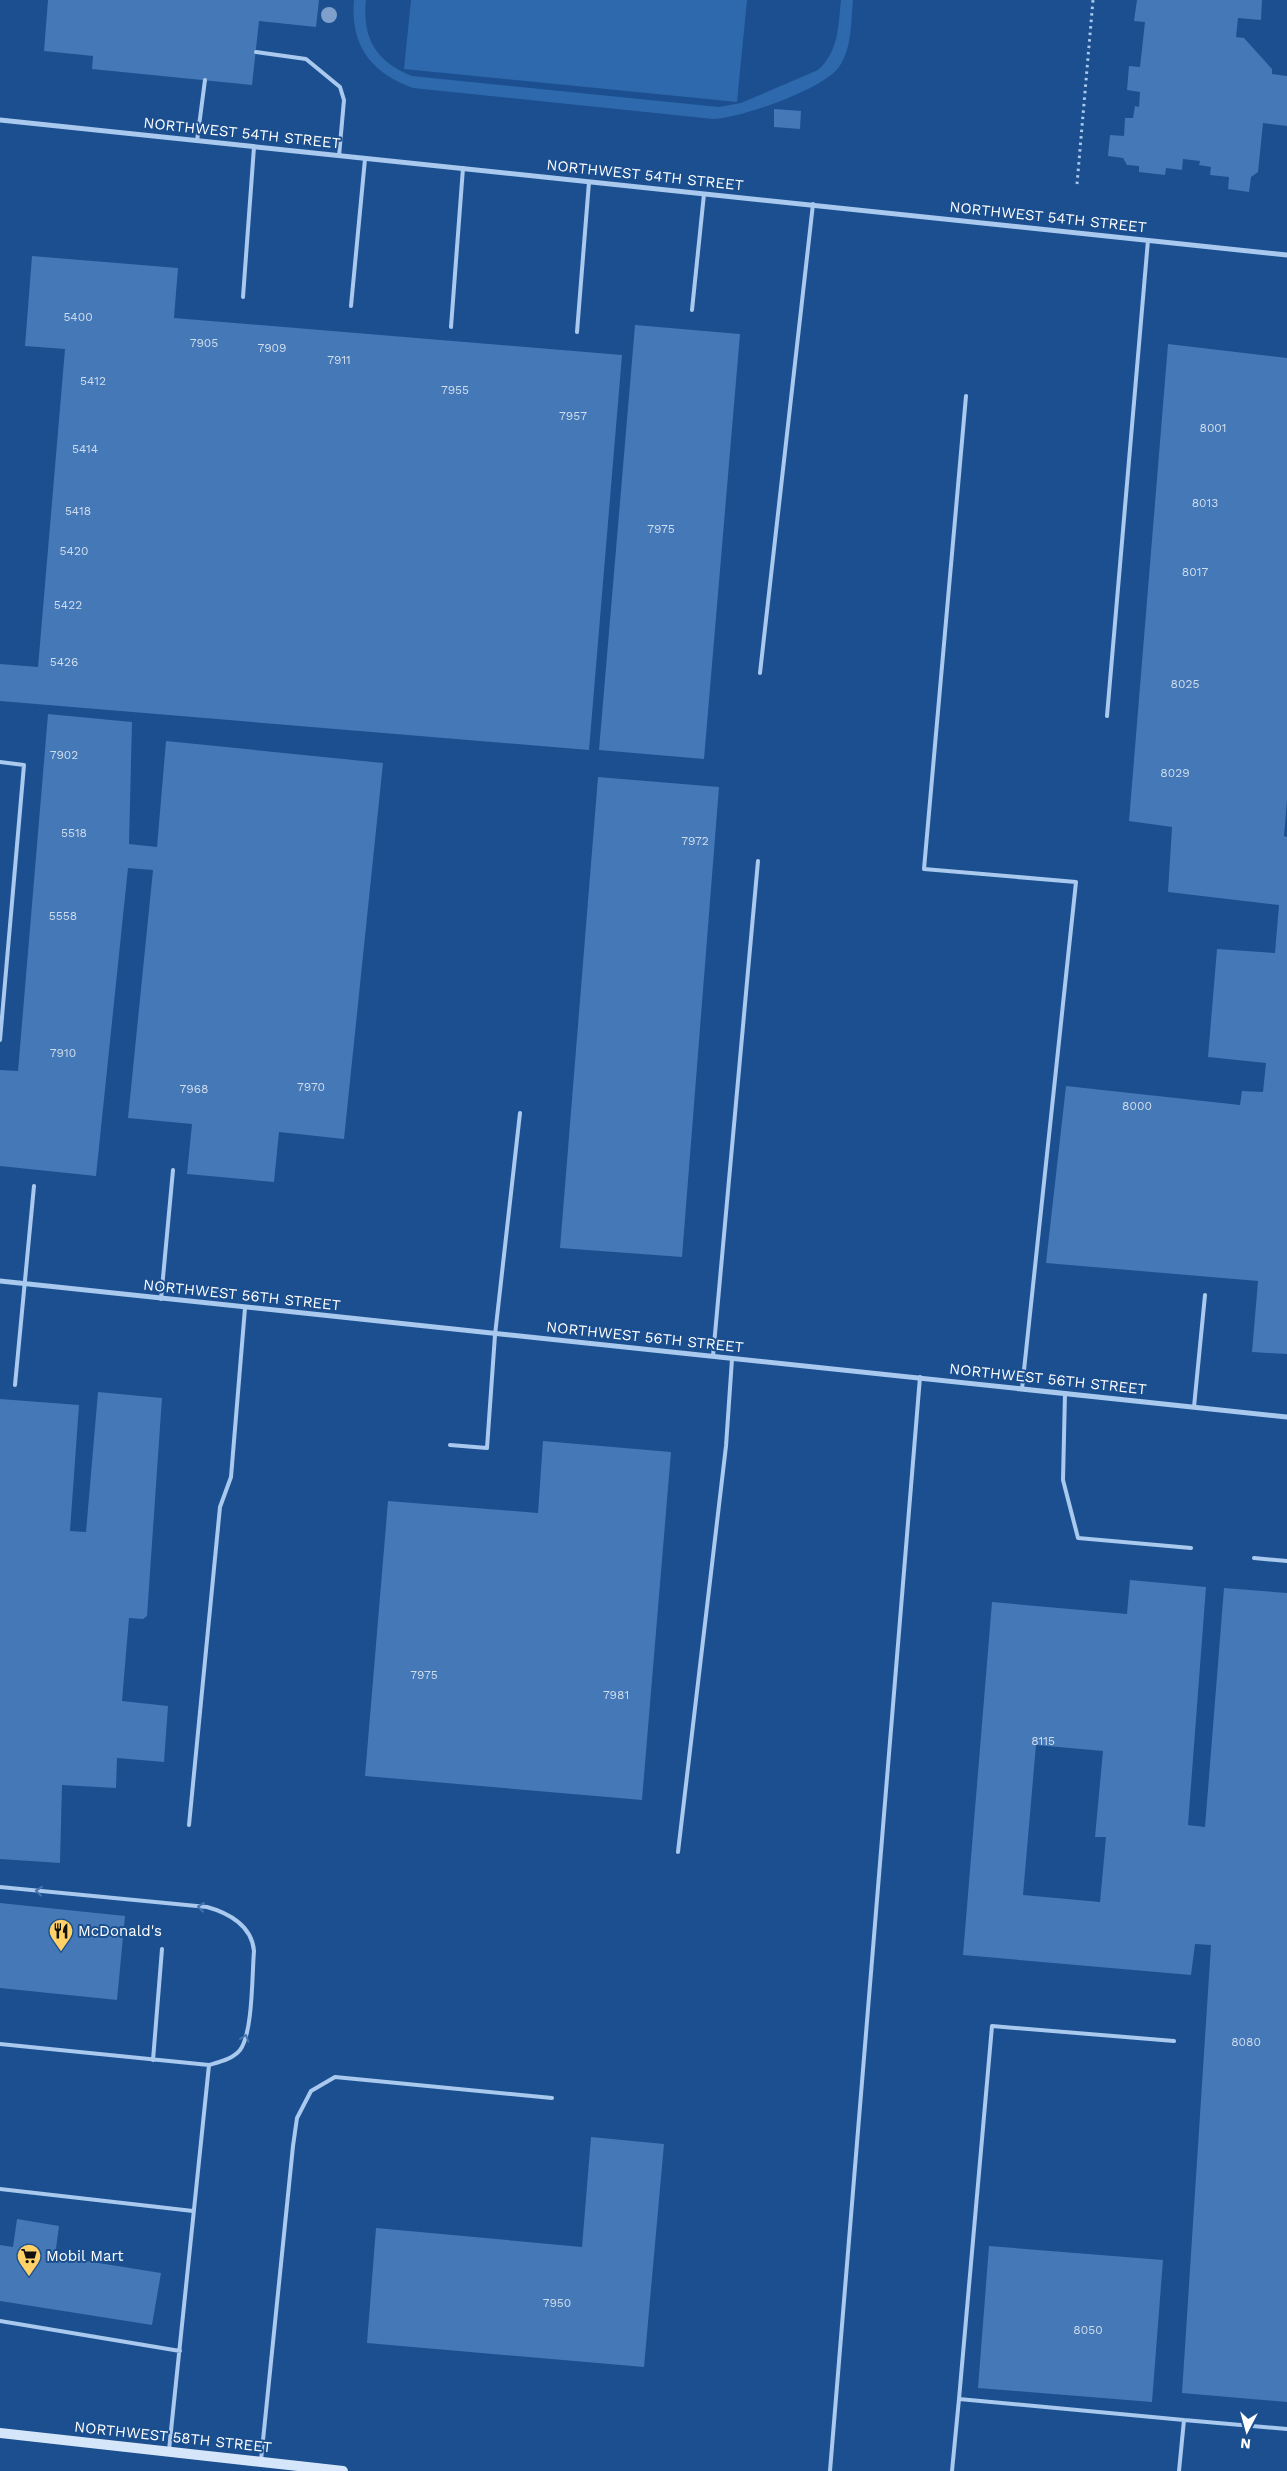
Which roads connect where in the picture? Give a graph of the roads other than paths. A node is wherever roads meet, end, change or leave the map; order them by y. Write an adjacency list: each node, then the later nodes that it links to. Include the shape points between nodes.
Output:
1 (256, 52): 6 (lane, via 306,59 340,86 344,100)
2 (205, 80): 4 (lane)
3 (0, 120): 4 (street, NORTHWEST 54TH STREET)
4 (197, 141): 5 (street, NORTHWEST 54TH STREET)
5 (254, 147): 6 (street, NORTHWEST 54TH STREET); 14 (lane)
6 (339, 156): 7 (street, NORTHWEST 54TH STREET)
7 (365, 159): 8 (street, NORTHWEST 54TH STREET); 15 (lane)
8 (463, 168): 9 (street, NORTHWEST 54TH STREET); 17 (lane)
9 (589, 182): 10 (street, NORTHWEST 54TH STREET); 18 (lane)
10 (704, 194): 11 (street, NORTHWEST 54TH STREET); 16 (lane)
11 (813, 204): 12 (street, NORTHWEST 54TH STREET); 20 (lane)
12 (1148, 240): 13 (street, NORTHWEST 54TH STREET); 21 (lane)
13 (1287, 255)
14 (243, 297)
15 (351, 306)
16 (692, 310)
17 (450, 327)
18 (577, 332)
19 (966, 396): 38 (lane, via 924,869 1076,882)
20 (760, 673)
21 (1107, 716)
22 (0, 762): 24 (lane, via 24,765)
23 (758, 861): 34 (lane)
24 (0, 1040)
25 (520, 1113): 33 (lane)
26 (173, 1170): 31 (lane)
27 (34, 1186): 29 (lane)
28 (0, 1281): 29 (street, NORTHWEST 56TH STREET)
29 (24, 1284): 31 (street, NORTHWEST 56TH STREET); 37 (lane)
30 (1205, 1294): 40 (lane)
31 (162, 1299): 32 (street, NORTHWEST 56TH STREET)
32 (245, 1308): 33 (street, NORTHWEST 56TH STREET); 46 (lane, via 231,1477 220,1507)
33 (495, 1335): 34 (street, NORTHWEST 56TH STREET); 42 (lane, via 487,1448)
34 (713, 1356): 35 (street, NORTHWEST 56TH STREET)
35 (732, 1359): 36 (street, NORTHWEST 56TH STREET); 47 (lane, via 726,1446)
36 (920, 1377): 38 (street, NORTHWEST 56TH STREET); 66 (lane)
37 (15, 1385)
38 (1022, 1389): 39 (street, NORTHWEST 56TH STREET)
39 (1065, 1393): 40 (street, NORTHWEST 56TH STREET); 43 (lane, via 1063,1480 1078,1538)
40 (1194, 1407): 41 (street, NORTHWEST 56TH STREET)
41 (1287, 1417)
42 (450, 1444)
43 (1191, 1548)
44 (1254, 1558): 45 (lane)
45 (1287, 1561)
46 (189, 1825)
47 (678, 1852)
48 (0, 1887): 53 (lane, one-way to 48, via 236,2054 244,2044 248,2028 254,1951 253,1942 241,1924 207,1907)
49 (162, 1949): 52 (lane)
50 (1174, 2041): 59 (lane, via 992,2026)
51 (0, 2044): 52 (lane)
52 (153, 2060): 53 (lane)
53 (209, 2065): 56 (lane)
54 (552, 2098): 64 (lane, via 335,2077 311,2091 298,2118 293,2146)
55 (0, 2189): 56 (lane)
56 (192, 2211): 58 (lane)
57 (0, 2321): 58 (lane)
58 (180, 2351): 63 (lane)
59 (959, 2399): 60 (lane); 67 (lane)
60 (1184, 2420): 61 (lane); 68 (lane)
61 (1287, 2429)
62 (0, 2433): 63 (main road, NORTHWEST 58TH STREET)
63 (168, 2452): 64 (main road, NORTHWEST 58TH STREET)
64 (261, 2462): 65 (main road, NORTHWEST 58TH STREET)
65 (343, 2471)
66 (830, 2471)
67 (952, 2471)
68 (1179, 2471)

